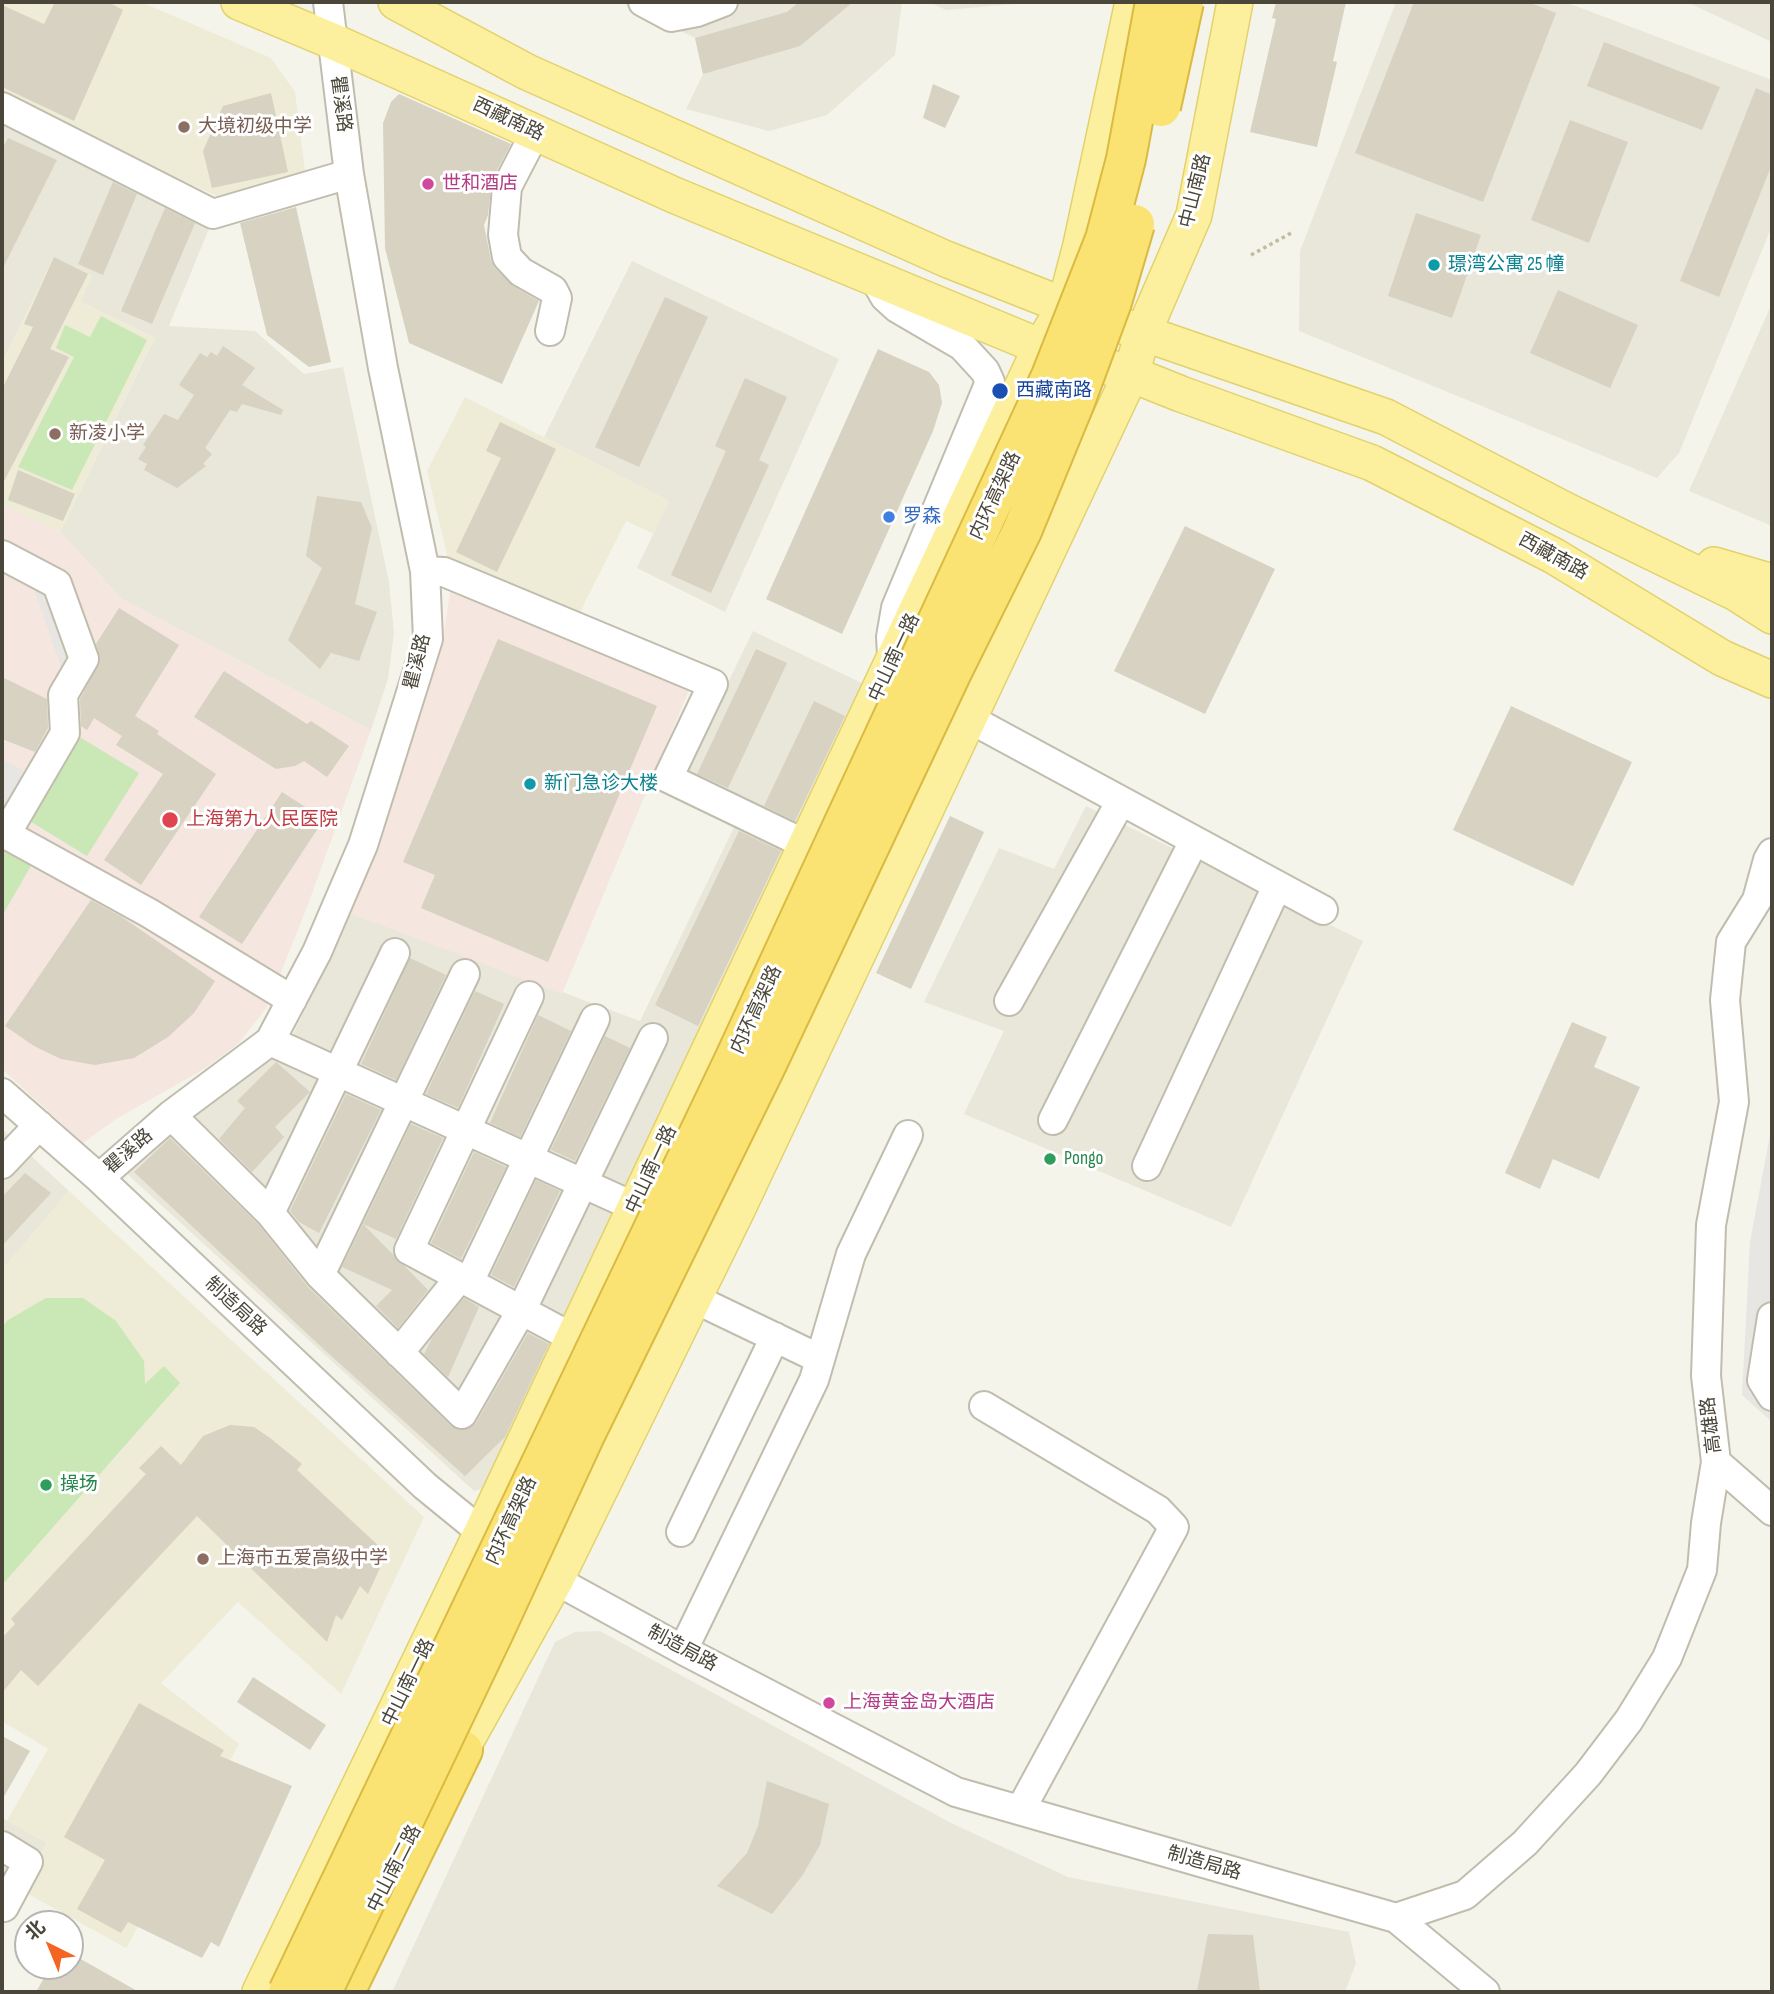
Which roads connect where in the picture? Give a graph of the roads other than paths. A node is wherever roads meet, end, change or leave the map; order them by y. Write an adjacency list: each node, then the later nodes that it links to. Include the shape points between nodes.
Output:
1 (239, 2): 10 (main road, 西藏南路)
2 (328, 2): 10 (street, 瞿溪路)
3 (396, 2): 15 (main road, via 527,72 946,259)
4 (643, 2): 5 (street, via 671,17)
5 (723, 2)
6 (1133, 2): 15 (main road)
7 (1155, 2): 82 (highway, 内环高架路, bridge, via 1126,159 1105,239 1051,376 733,1062)
8 (1184, 2): 83 (highway, 内环高架路, bridge, via 1136,222 1112,302 1022,531)
9 (1235, 2): 17 (main road, 中山南路, via 1194,215)
10 (332, 41): 12 (main road, 西藏南路); 13 (street, 瞿溪路)
11 (2, 107): 13 (street, via 213,214)
12 (535, 133): 14 (main road, 西藏南路); 16 (street, via 507,187 503,235 507,257 557,298)
13 (349, 174): 22 (street, 瞿溪路)
14 (874, 278): 18 (main road, 西藏南路); 25 (street, via 897,308 962,346 990,382 896,608)
15 (1065, 306): 17 (main road); 18 (main road)
16 (550, 331)
17 (1143, 333): 19 (main road, 中山南路); 20 (main road, via 1386,417)
18 (1041, 347): 19 (main road, 西藏南路); 25 (main road, 中山南一路)
19 (1131, 374): 26 (main road, 西藏南路, via 1373,463 1554,556 1722,658); 27 (main road)
20 (1627, 540): 23 (main road); 24 (main road, via 1736,593)
21 (2, 555): 29 (street, via 57,584 84,659 63,695 65,733)
22 (425, 571): 31 (street, via 444,572 713,684 668,778); 38 (street, 瞿溪路, via 428,639 363,845)
23 (1772, 582)
24 (1772, 616)
25 (892, 664): 31 (main road, 中山南一路)
26 (1772, 680)
27 (970, 719): 28 (street); 60 (main road)
28 (1121, 801): 30 (street); 39 (street)
29 (4, 833): 38 (street, via 149,913)
30 (1194, 841): 33 (street); 47 (street)
31 (807, 845): 56 (main road, 中山南一路)
32 (1772, 853): 70 (street, 高雄路, via 1757,901 1731,942 1726,989 1734,1102 1711,1225 1706,1376)
33 (1277, 886): 34 (street); 53 (street)
34 (1323, 910)
35 (395, 953): 43 (street)
36 (466, 974): 45 (street)
37 (529, 996): 49 (street)
38 (292, 1000): 42 (street, 瞿溪路)
39 (1009, 1001)
40 (595, 1019): 51 (street)
41 (653, 1038): 55 (street)
42 (270, 1041): 43 (street); 46 (street, 瞿溪路)
43 (338, 1072): 45 (street); 57 (street)
44 (2, 1093): 48 (street, 制造局路)
45 (404, 1102): 49 (street); 58 (street)
46 (171, 1115): 54 (street, 瞿溪路); 57 (street)
47 (1053, 1120)
48 (39, 1125): 52 (street); 54 (street, 制造局路)
49 (465, 1129): 51 (street); 59 (street, via 409,1250)
50 (908, 1135): 67 (street, via 850,1254)
51 (528, 1158): 55 (street); 59 (street)
52 (2, 1164)
53 (1147, 1166)
54 (99, 1178): 72 (street, 制造局路, via 425,1486)
55 (583, 1183): 56 (street); 61 (street)
56 (635, 1207): 64 (main road, 中山南一路)
57 (270, 1213): 58 (street)
58 (320, 1275): 65 (street)
59 (465, 1280): 61 (street); 65 (street)
60 (693, 1298): 63 (street); 74 (main road)
61 (521, 1311): 64 (street); 65 (street, via 462,1414)
62 (1772, 1317): 66 (street)
63 (775, 1337): 67 (street); 73 (street)
64 (573, 1338): 72 (main road, 中山南一路)
65 (399, 1353)
66 (1768, 1358): 68 (street, via 1762,1380)
67 (820, 1359): 75 (street, via 814,1381)
68 (1772, 1396)
69 (984, 1406): 77 (street, via 1158,1510 1174,1527)
70 (1716, 1462): 71 (street); 80 (street, 高雄路, via 1702,1570 1667,1658 1629,1720 1588,1774 1525,1843 1465,1895)
71 (1772, 1511)
72 (482, 1532): 74 (street, 制造局路, via 518,1562); 81 (main road, 中山南一路)
73 (681, 1532)
74 (556, 1579): 75 (street, 制造局路); 76 (main road)
75 (683, 1650): 77 (street, 制造局路, via 956,1792)
76 (463, 1750): 84 (main road, 中山南二路, via 408,1838); 85 (highway); 86 (main road, via 463,1775)
77 (1021, 1809): 80 (street, 制造局路)
78 (2, 1846): 79 (street, via 28,1862)
79 (4, 1907)
80 (1396, 1918): 87 (street, 制造局路)
81 (260, 1992)
82 (288, 1992)
83 (322, 1992)
84 (335, 1992)
85 (345, 1992)
86 (361, 1992)
87 (1485, 1992)

